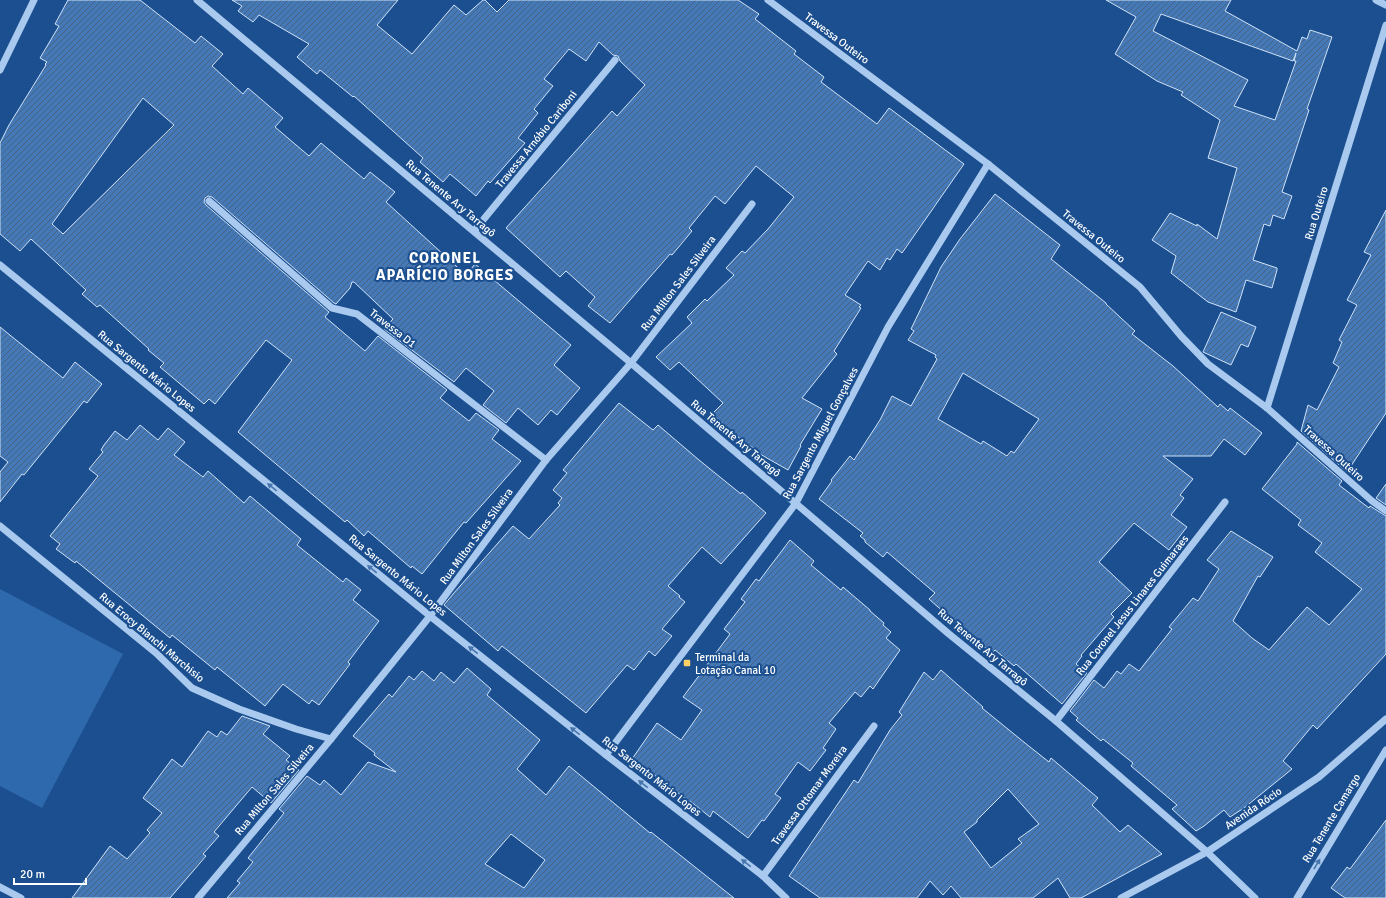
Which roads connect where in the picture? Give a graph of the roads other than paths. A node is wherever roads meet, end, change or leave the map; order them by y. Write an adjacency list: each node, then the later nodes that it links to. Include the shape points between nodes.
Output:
1 (34, 0): 8 (street)
2 (197, 0): 12 (street, Rua Tenente Ary Tarragô)
3 (768, 0): 9 (street, Travessa Outeiro)
4 (1376, 0): 5 (street)
5 (1386, 5)
6 (1386, 25): 15 (street, Rua Outeiro)
7 (615, 60): 12 (street, Travessa Arnóbio Cariboni)
8 (0, 70)
9 (988, 164): 15 (street, Travessa Outeiro, via 1140,287 1208,364); 18 (street, Rua Sargento Miguel Gonçalves, via 888,327)
10 (209, 201): 16 (street, Travessa D1, via 332,308 357,314)
11 (752, 204): 14 (street, Rua Milton Sales Silveira)
12 (474, 231): 14 (street, Rua Tenente Ary Tarragô)
13 (0, 265): 21 (street, Rua Sargento Mário Lopes, one-way to 13)
14 (631, 363): 16 (street, Rua Milton Sales Silveira); 18 (street, Rua Tenente Ary Tarragô)
15 (1268, 408): 19 (street, Travessa Outeiro)
16 (546, 460): 21 (street, Rua Milton Sales Silveira)
17 (1225, 502): 23 (street, Rua Coronel Jesus Linares Guimaraes)
18 (796, 503): 23 (street, Rua Tenente Ary Tarragô, via 949,634); 27 (street, Rua Sargento Miguel Gonçalves)
19 (1386, 511)
20 (0, 526): 25 (street, Rua Erocy Bianchi Marchisio, via 156,653 192,688 239,709)
21 (430, 616): 25 (street, Rua Milton Sales Silveira); 27 (street, Rua Sargento Mário Lopes, one-way to 21)
22 (1386, 720): 28 (street, Avenida Rócio, via 1319,777)
23 (1056, 721): 28 (street, Rua Tenente Ary Tarragô)
24 (874, 726): 29 (street, Travessa Ottomar Moreira)
25 (331, 739): 32 (street, Rua Milton Sales Silveira)
26 (1386, 750): 36 (street, Rua Tenente Camargo, one-way to 26)
27 (606, 755): 29 (street, Rua Sargento Mário Lopes, one-way to 27)
28 (1208, 852): 34 (street, Avenida Rócio); 35 (street, Rua Tenente Ary Tarragô)
29 (763, 876): 33 (street, Rua Sargento Mário Lopes)
30 (0, 887): 31 (street)
31 (21, 898)
32 (198, 898)
33 (786, 898)
34 (1121, 898)
35 (1255, 898)
36 (1297, 898)

